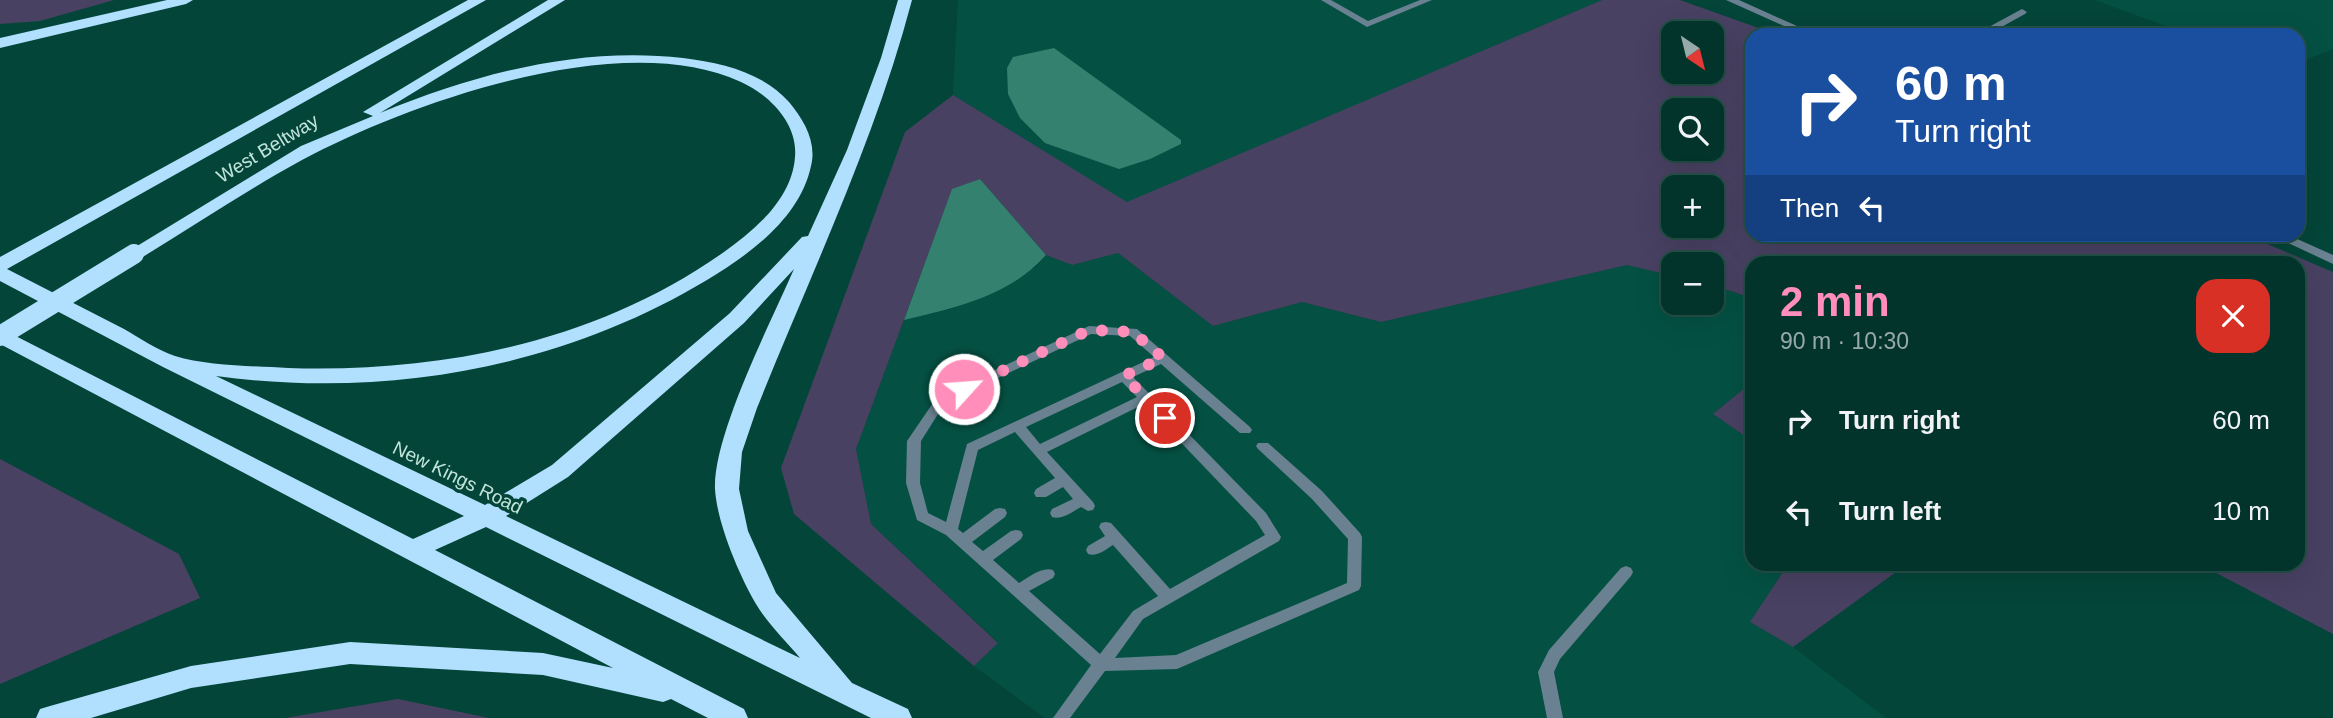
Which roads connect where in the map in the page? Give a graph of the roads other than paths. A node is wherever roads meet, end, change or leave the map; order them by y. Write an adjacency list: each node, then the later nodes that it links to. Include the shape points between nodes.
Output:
1 (186, 0): 11 (highway)
2 (479, 0): 16 (highway, West Beltway)
3 (558, 0): 12 (highway, West Beltway)
4 (905, 0): 13 (highway, via 856,150)
5 (1325, 0): 6 (lane, via 1367,24)
6 (1428, 0)
7 (1731, 0): 9 (street)
8 (2022, 12): 10 (street)
9 (1796, 28)
10 (1992, 28)
11 (0, 43)
12 (295, 157): 18 (highway, West Beltway, bridge); 20 (highway, via 369,123 509,76 564,65 639,59 721,69 767,89 792,113 802,134 804,163 780,211 729,258 644,308 548,345 410,373 349,377 265,374)
13 (818, 231): 31 (highway, via 737,318 560,471); 44 (highway, via 746,408 731,452 727,489 736,531 766,599)
14 (2293, 242): 15 (street)
15 (2333, 260)
16 (0, 265)
17 (0, 273): 20 (highway, New Kings Road)
18 (0, 336): 37 (highway)
19 (1163, 358): 21 (lane); 24 (lane); 32 (lane, via 1133,332 1089,330 941,400 914,441 913,482 922,516)
20 (170, 362): 31 (highway, New Kings Road)
21 (1124, 376): 22 (lane); 23 (lane)
22 (1146, 398): 26 (lane); 34 (lane, via 1261,517)
23 (1017, 426): 26 (lane); 32 (lane, via 972,447)
24 (1245, 430)
25 (1263, 446): 43 (lane, via 1318,495 1355,537 1354,586 1177,662)
26 (1039, 450): 27 (lane)
27 (1065, 479): 28 (lane); 30 (lane, via 1085,503)
28 (1041, 493)
29 (1000, 513): 35 (lane)
30 (1057, 513)
31 (485, 517): 37 (highway); 44 (highway, New Kings Road)
32 (951, 531): 35 (lane)
33 (1016, 536): 38 (lane)
34 (1274, 537): 42 (lane)
35 (963, 541): 38 (lane)
36 (1093, 550): 42 (lane, via 1111,532)
37 (410, 551): 45 (highway)
38 (983, 559): 41 (lane)
39 (1626, 572): 50 (lane, via 1555,654 1546,672)
40 (1048, 574): 41 (lane)
41 (1018, 590): 43 (lane)
42 (1168, 597): 43 (lane, via 1138,615)
43 (1102, 665): 49 (lane)
44 (846, 692): 48 (highway, New Kings Road)
45 (693, 696): 46 (highway, via 543,664 350,653 191,677); 47 (highway)
46 (50, 718)
47 (734, 718)
48 (898, 718)
49 (1061, 718)
50 (1555, 718)

